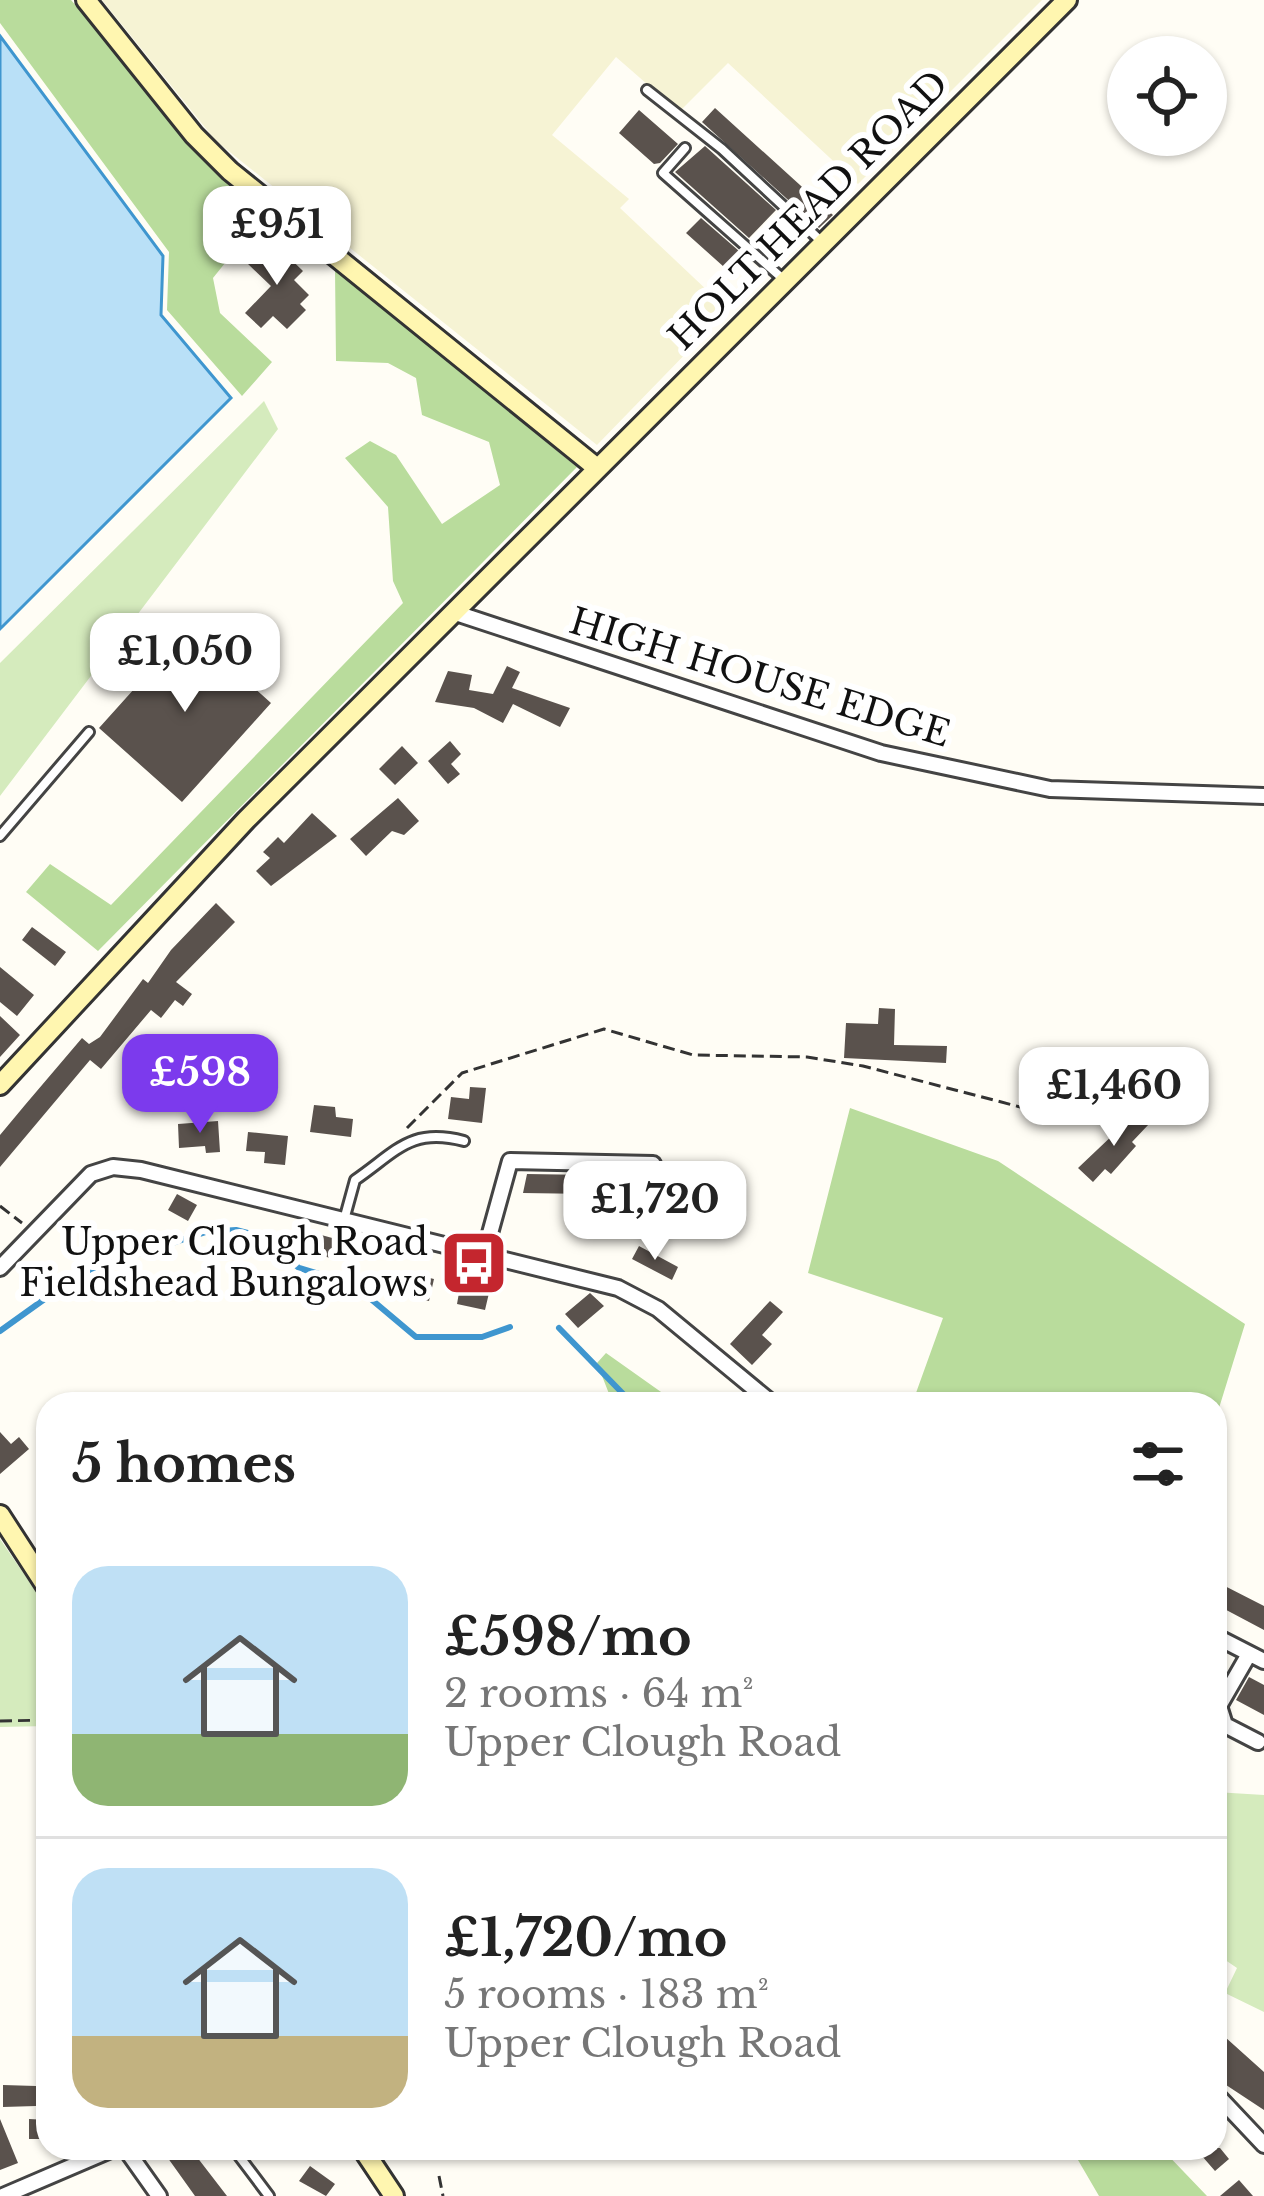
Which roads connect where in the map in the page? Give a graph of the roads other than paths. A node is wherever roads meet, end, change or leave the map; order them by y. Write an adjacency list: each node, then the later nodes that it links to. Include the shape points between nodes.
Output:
1 (86, 0): 7 (street, via 230,171)
2 (1067, 0): 5 (street, HOLT HEAD ROAD)
3 (647, 90): 5 (lane)
4 (685, 148): 6 (lane, via 663,173)
5 (822, 242): 6 (street, HOLT HEAD ROAD)
6 (784, 280): 7 (street, HOLT HEAD ROAD)
7 (597, 468): 8 (street, HOLT HEAD ROAD)
8 (456, 613): 10 (street, HIGH HOUSE EDGE, via 881,753 1050,788); 12 (street, HOLT HEAD ROAD, via 246,820)
9 (89, 732): 11 (lane)
10 (1264, 796)
11 (0, 836)
12 (0, 1085)
13 (464, 1141): 15 (lane, via 431,1132 412,1141 355,1180)
14 (653, 1164): 16 (street, via 510,1161)
15 (344, 1220): 16 (street); 17 (street, via 113,1167 92,1174)
16 (484, 1255): 18 (street, via 638,1298)
17 (0, 1268)
18 (758, 1392)
19 (0, 1515): 20 (street)
20 (36, 1570)
21 (1227, 1642): 22 (street)
22 (1257, 1657): 23 (street)
23 (1227, 1699)
24 (1227, 1726): 25 (street)
25 (1258, 1742)
26 (1227, 2106): 27 (street)
27 (1264, 2145)
28 (87, 2160): 32 (street)
29 (134, 2160): 33 (street)
30 (242, 2160): 34 (lane)
31 (370, 2160): 35 (street)
32 (3, 2196)
33 (159, 2196)
34 (269, 2196)
35 (394, 2196)

